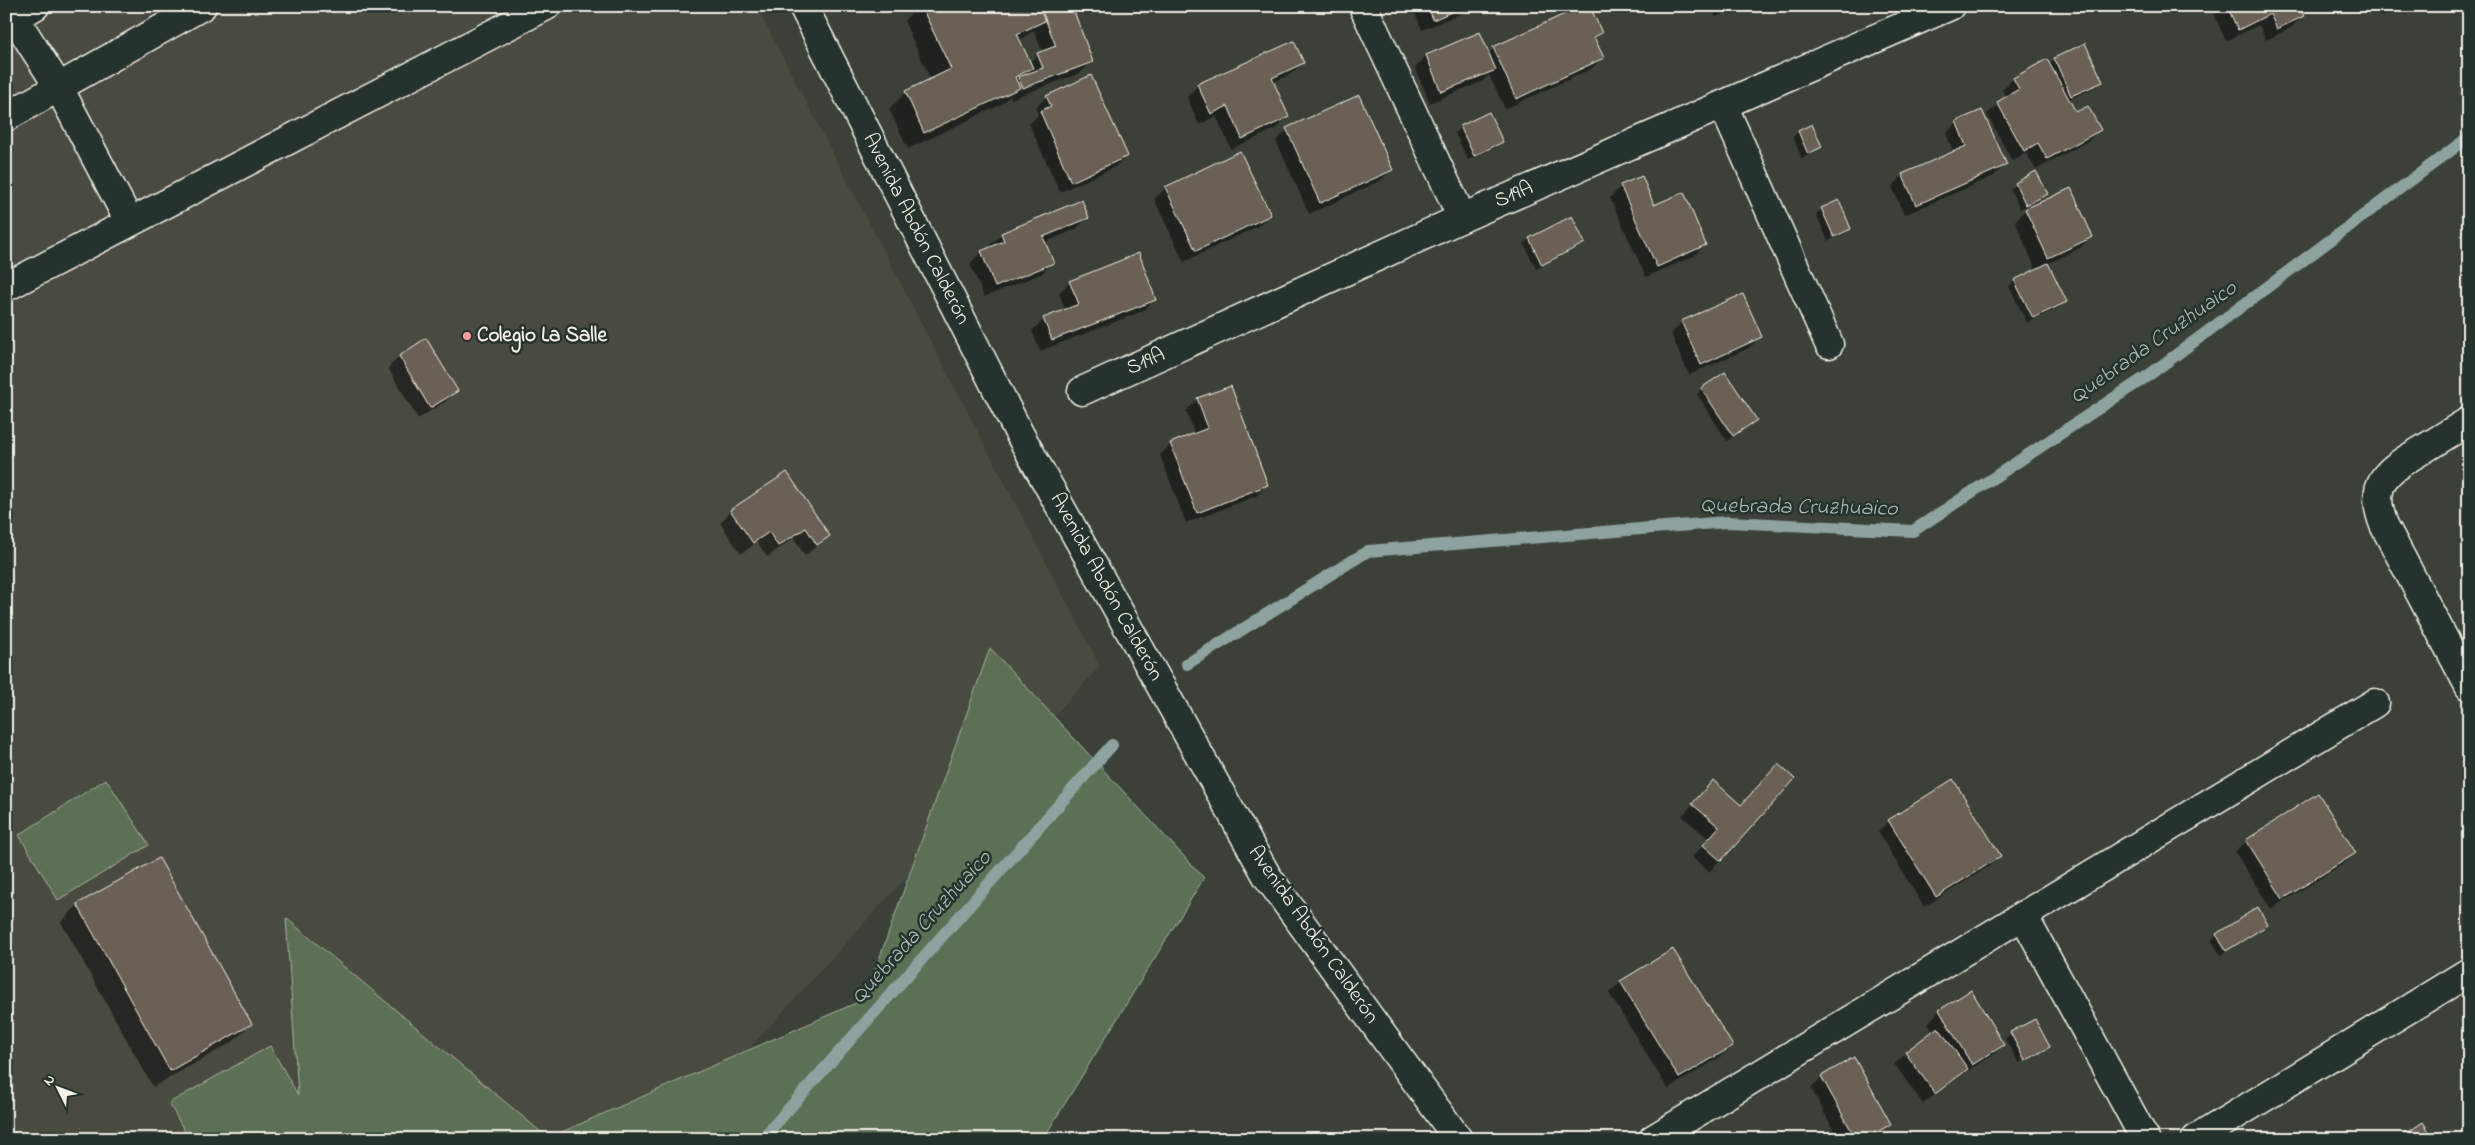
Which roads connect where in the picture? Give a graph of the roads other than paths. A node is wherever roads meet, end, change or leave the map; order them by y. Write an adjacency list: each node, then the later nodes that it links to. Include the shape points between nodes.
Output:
1 (202, 6): 7 (street)
2 (546, 6): 11 (street)
3 (803, 6): 20 (street, Avenida Abdón Calderón, via 1019,433 1267,876)
4 (1363, 6): 10 (street)
5 (1950, 6): 8 (street, S19A)
6 (16, 14): 7 (street)
7 (58, 86): 9 (street); 11 (street)
8 (1723, 105): 10 (street, S19A); 13 (street)
9 (6, 117)
10 (1462, 218): 14 (street, S19A)
11 (129, 221): 12 (street)
12 (6, 286)
13 (1829, 344)
14 (1082, 391)
15 (2469, 421): 16 (street, via 2391,469 2378,494 2378,510)
16 (2469, 686)
17 (2375, 702): 18 (street)
18 (2023, 915): 21 (street); 22 (street)
19 (2469, 972): 23 (street)
20 (1458, 1139)
21 (1653, 1139)
22 (2145, 1139)
23 (2196, 1139)

